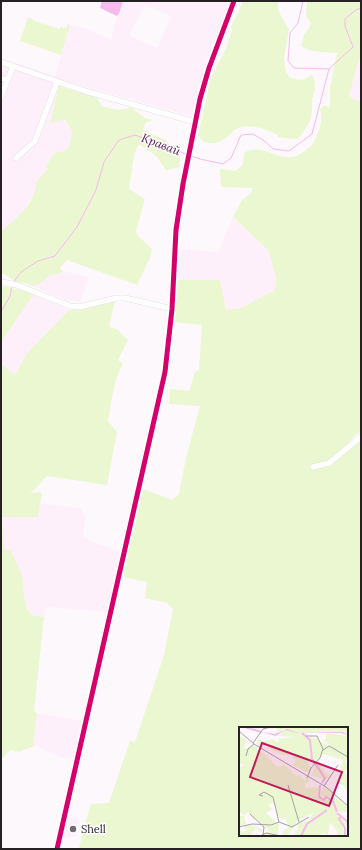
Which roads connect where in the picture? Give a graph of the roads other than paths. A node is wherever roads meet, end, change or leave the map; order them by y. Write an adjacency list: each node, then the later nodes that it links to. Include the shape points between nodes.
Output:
1 (234, 1): 8 (street, via 209,68)
2 (1, 62): 3 (street)
3 (13, 66): 5 (street); 6 (street)
4 (1, 78): 5 (street)
5 (8, 80): 7 (street)
6 (57, 82): 8 (street); 9 (street, via 35,141)
7 (1, 98)
8 (195, 122): 11 (street, via 176,230)
9 (16, 158)
10 (1, 282): 11 (street, via 17,285 70,306 79,307 125,298)
11 (172, 309): 14 (street, via 165,372)
12 (361, 437): 13 (street, via 329,463)
13 (314, 467)
14 (57, 849)

